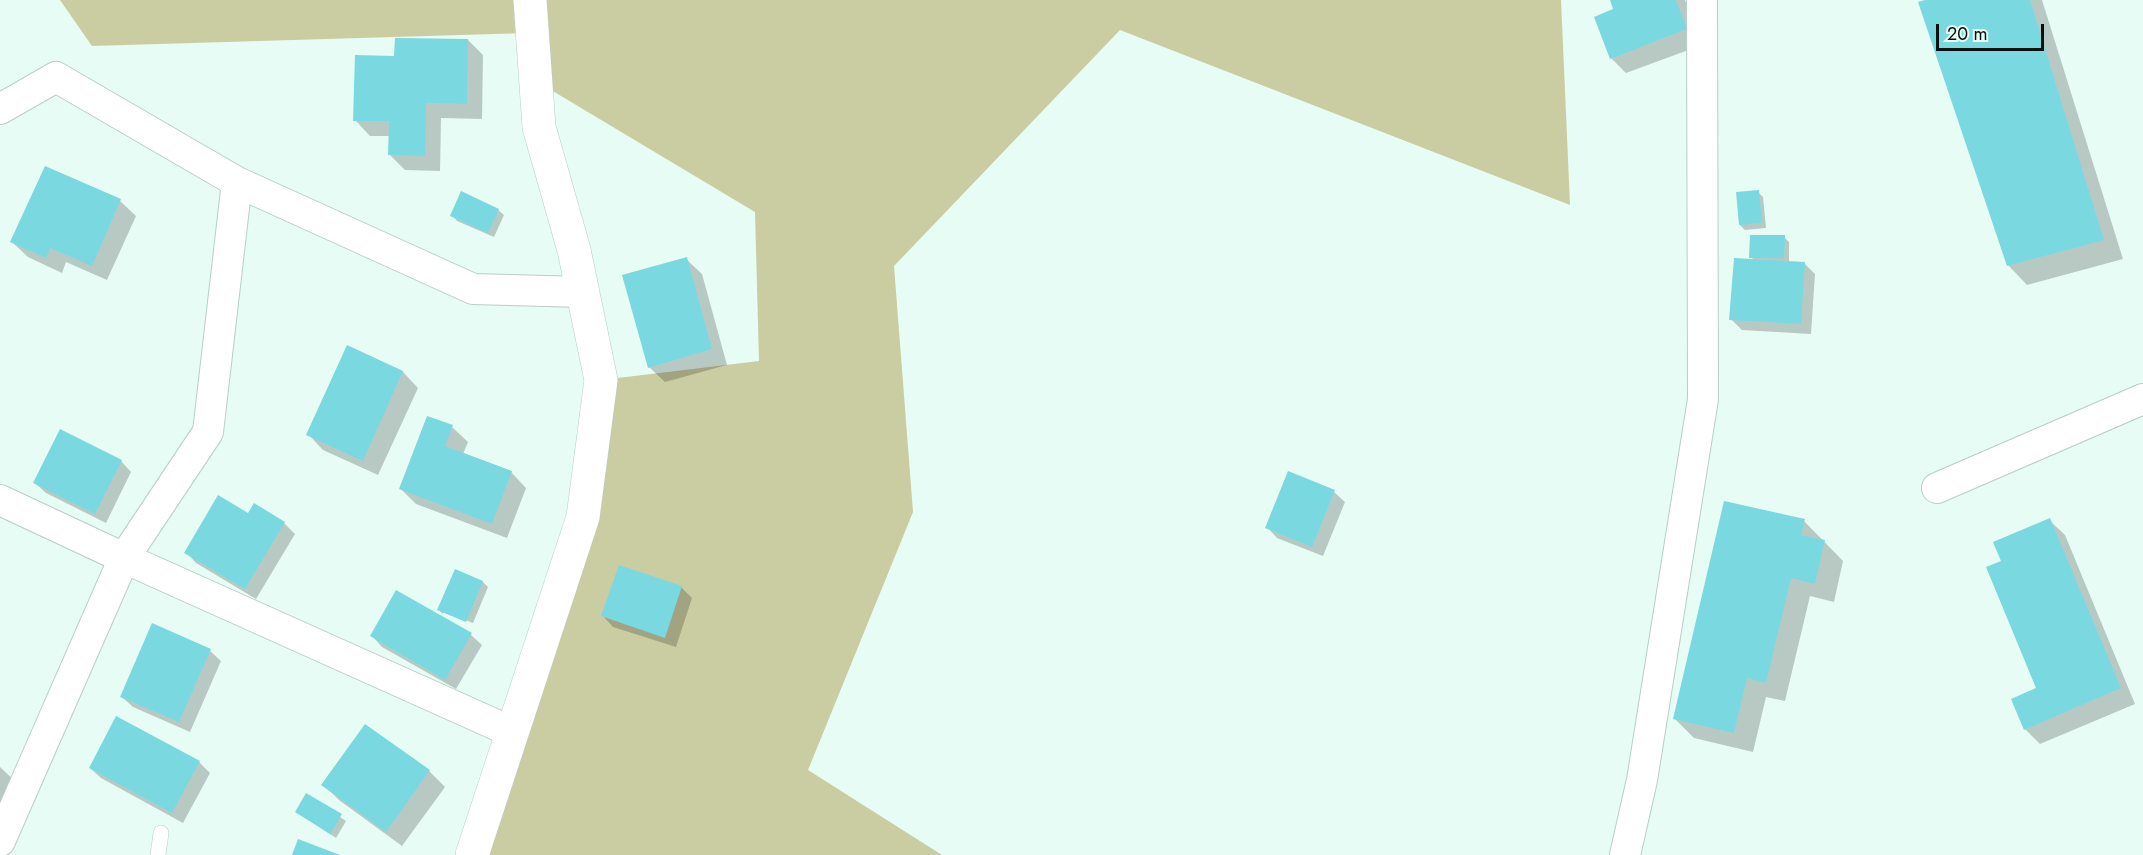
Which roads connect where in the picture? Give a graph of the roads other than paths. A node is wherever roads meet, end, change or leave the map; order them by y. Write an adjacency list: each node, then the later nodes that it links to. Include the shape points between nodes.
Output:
1 (530, 0): 5 (street, via 539,127)
2 (1702, 0): 15 (street, via 1703,399 1641,780)
3 (0, 109): 4 (street, via 56,77)
4 (237, 182): 5 (street, via 473,289); 9 (street, via 208,432)
5 (583, 292): 10 (street, via 601,380 583,517)
6 (2143, 399): 7 (street)
7 (1937, 488)
8 (0, 500): 9 (street)
9 (124, 558): 10 (street); 12 (street)
10 (513, 732): 14 (street)
11 (161, 833): 13 (lane)
12 (0, 841)
13 (158, 855)
14 (472, 855)
15 (1625, 855)

